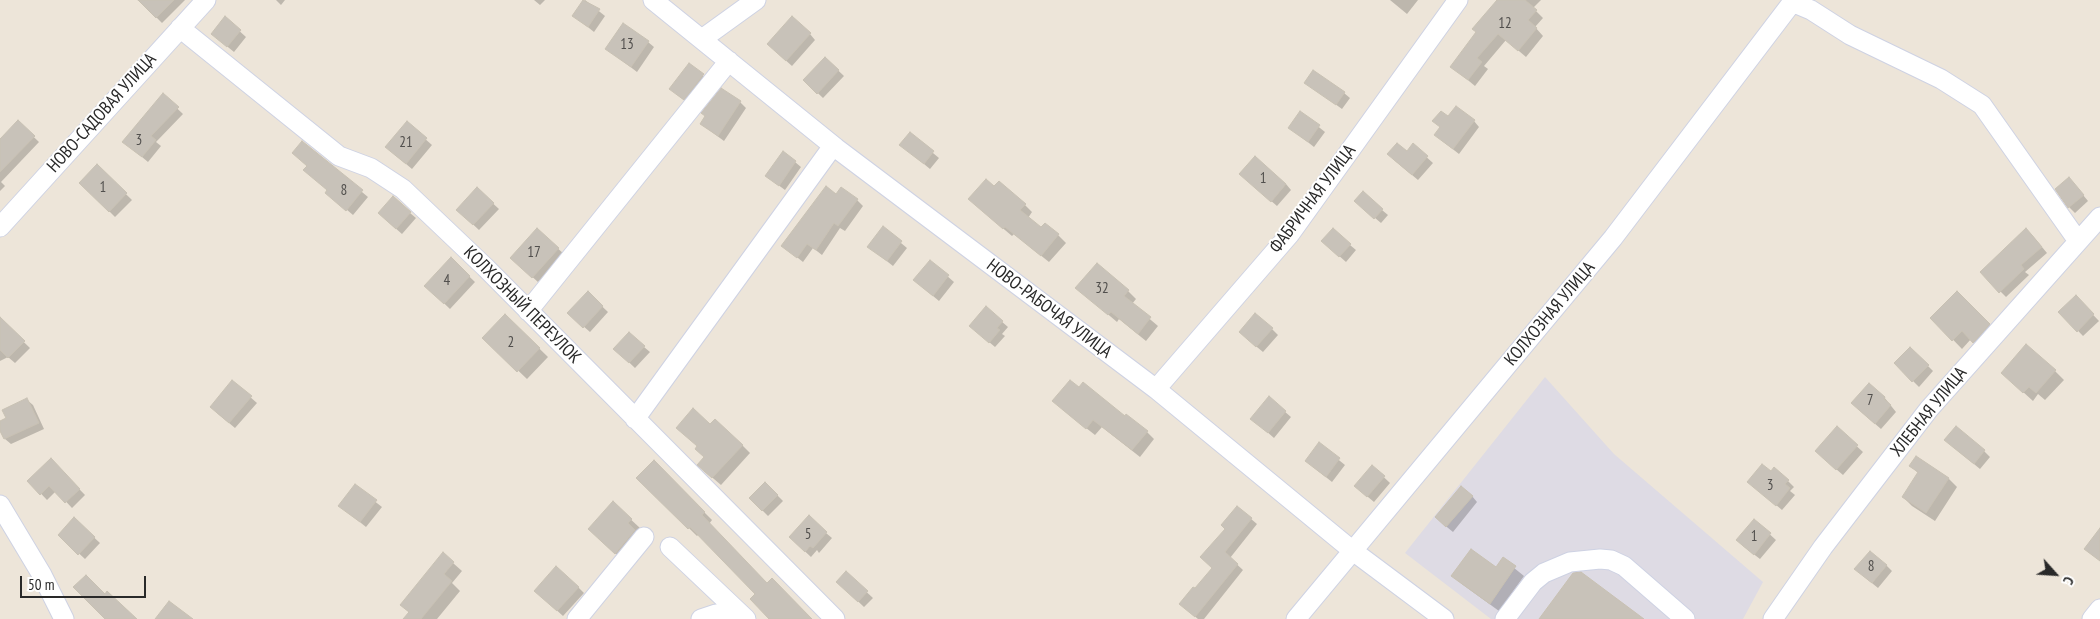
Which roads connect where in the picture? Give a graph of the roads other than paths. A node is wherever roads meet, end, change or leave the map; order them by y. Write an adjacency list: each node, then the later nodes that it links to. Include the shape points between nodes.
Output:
1 (206, 0): 6 (street, НОВО-САДОВАЯ УЛИЦА)
2 (653, 0): 7 (street, НОВО-РАБОЧАЯ УЛИЦА)
3 (756, 0): 7 (street)
4 (1458, 0): 14 (street, ФАБРИЧНАЯ УЛИЦА, via 1290,234)
5 (1793, 1): 12 (street, via 1850,35 1941,79 1982,105); 19 (street, КОЛХОЗНАЯ УЛИЦА, via 1613,238)
6 (180, 28): 11 (street, НОВО-САДОВАЯ УЛИЦА); 13 (street, КОЛХОЗНЫЙ ПЕРЕУЛОК, via 339,156 372,168 403,189)
7 (702, 39): 8 (street, НОВО-РАБОЧАЯ УЛИЦА)
8 (729, 62): 9 (street, НОВО-РАБОЧАЯ УЛИЦА); 13 (street)
9 (833, 146): 14 (street, НОВО-РАБОЧАЯ УЛИЦА); 15 (street)
10 (2100, 217): 12 (street, ХЛЕБНАЯ УЛИЦА)
11 (0, 227)
12 (2078, 241): 31 (street, ХЛЕБНАЯ УЛИЦА, via 1929,409 1823,546)
13 (528, 311): 15 (street, КОЛХОЗНЫЙ ПЕРЕУЛОК)
14 (1156, 389): 19 (street, НОВО-РАБОЧАЯ УЛИЦА)
15 (635, 419): 26 (street, КОЛХОЗНЫЙ ПЕРЕУЛОК)
16 (0, 505): 21 (street)
17 (644, 536): 22 (street)
18 (670, 547): 25 (street)
19 (1353, 551): 27 (street, КОЛХОЗНАЯ УЛИЦА); 28 (street, НОВО-РАБОЧАЯ УЛИЦА)
20 (2100, 609): 32 (street)
21 (64, 619)
22 (577, 619)
23 (701, 619): 24 (street, via 716,614)
24 (740, 619)
25 (746, 619)
26 (836, 619)
27 (1296, 619)
28 (1444, 619)
29 (1506, 619): 30 (street, via 1533,582 1544,573 1570,562 1600,559 1624,566)
30 (1685, 619)
31 (1773, 619)
32 (2092, 619)

